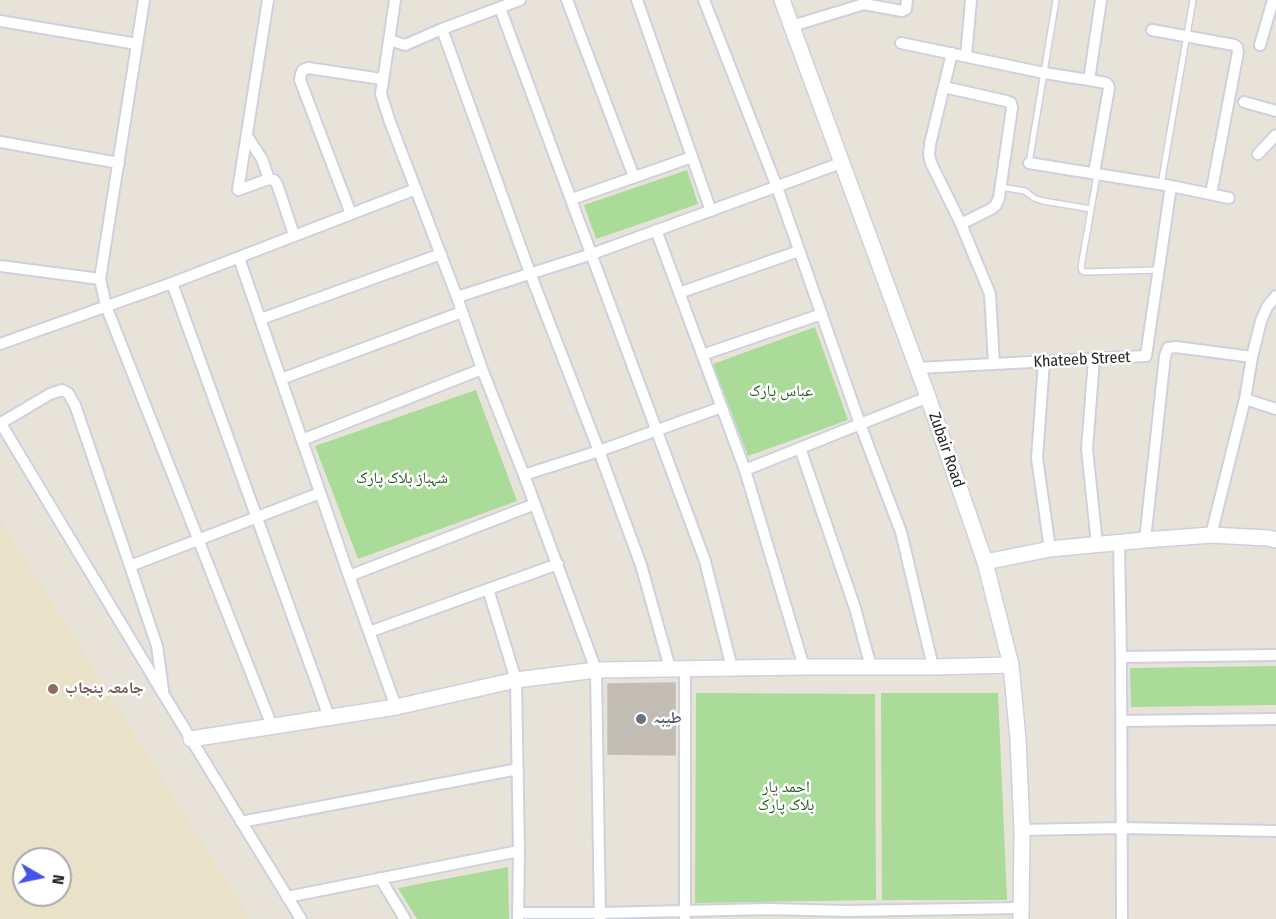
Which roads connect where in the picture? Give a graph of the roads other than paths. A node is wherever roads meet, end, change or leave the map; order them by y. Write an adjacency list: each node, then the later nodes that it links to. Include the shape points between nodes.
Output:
1 (144, 0): 24 (street)
2 (268, 0): 35 (street)
3 (395, 0): 22 (street)
4 (520, 0): 16 (street)
5 (567, 0): 43 (street)
6 (637, 0): 38 (street)
7 (704, 0): 46 (street)
8 (782, 0): 18 (street, Zubair Road)
9 (907, 0): 15 (street, via 902,11)
10 (971, 0): 27 (street)
11 (1056, 0): 28 (lane)
12 (1101, 0): 30 (street)
13 (1193, 0): 21 (lane)
14 (1273, 0): 25 (street)
15 (864, 2): 18 (street)
16 (500, 8): 19 (street); 51 (street)
17 (0, 21): 24 (street)
18 (792, 26): 40 (street, Zubair Road)
19 (442, 29): 22 (street, via 405,45); 64 (street)
20 (1152, 30): 21 (street)
21 (1186, 36): 45 (lane); 49 (street, via 1234,45 1238,51)
22 (389, 40): 29 (street)
23 (901, 43): 26 (street)
24 (137, 44): 39 (street)
25 (1260, 45)
26 (952, 54): 27 (street); 31 (street)
27 (966, 56): 28 (street)
28 (1044, 73): 30 (street); 41 (lane)
29 (382, 79): 48 (street, via 381,94); 54 (street, via 308,68 301,75)
30 (1089, 80): 42 (street, via 1106,83 1109,88)
31 (944, 87): 47 (street, via 1011,103); 55 (street, via 928,155)
32 (1244, 102): 33 (street)
33 (1276, 111)
34 (1276, 135): 37 (street)
35 (247, 136): 44 (street, via 262,159); 44 (street, via 238,190)
36 (0, 142): 39 (street)
37 (1257, 154)
38 (692, 157): 43 (street); 53 (street)
39 (119, 163): 65 (street)
40 (842, 163): 46 (street); 82 (street, Zubair Road)
41 (1029, 163): 42 (street)
42 (1096, 174): 45 (street); 52 (lane)
43 (634, 177): 51 (street)
44 (269, 180): 57 (street, via 277,184)
45 (1166, 185): 49 (street); 63 (street, Khateeb Street)
46 (777, 187): 53 (street); 58 (street)
47 (1000, 187): 52 (lane, via 1025,191 1043,201); 55 (street, via 996,205)
48 (416, 189): 54 (street); 59 (street)
49 (1211, 194): 50 (street)
50 (1229, 198)
51 (572, 199): 60 (street)
52 (1091, 208): 63 (lane, via 1082,271)
53 (711, 211): 56 (street)
54 (351, 214): 57 (street)
55 (961, 224): 81 (street, via 990,294)
56 (656, 230): 60 (street); 67 (street)
57 (294, 235): 61 (street)
58 (799, 251): 67 (street); 72 (street)
59 (441, 254): 69 (street); 73 (street)
60 (592, 254): 64 (street); 91 (street)
61 (239, 258): 66 (street); 73 (street)
62 (0, 266): 65 (street)
63 (1159, 270): 76 (street, Khateeb Street)
64 (530, 273): 69 (street); 94 (street)
65 (100, 279): 70 (street)
66 (172, 283): 70 (street); 99 (street)
67 (680, 293): 75 (street)
68 (1276, 296): 78 (street, via 1261,321)
69 (457, 297): 71 (street)
70 (106, 306): 74 (street); 101 (street)
71 (462, 312): 83 (street); 84 (street)
72 (822, 314): 75 (street); 90 (street)
73 (261, 319): 84 (street)
74 (0, 344)
75 (702, 355): 87 (street)
76 (1146, 356): 77 (street); 79 (street, Khateeb Street)
77 (1165, 356): 78 (street, via 1168,348 1176,347); 102 (street)
78 (1252, 357): 86 (street)
79 (1094, 359): 80 (street, Khateeb Street); 105 (street, via 1087,449)
80 (1044, 362): 81 (street, Khateeb Street); 106 (street, via 1037,458)
81 (994, 364): 82 (street, Khateeb Street)
82 (917, 368): 85 (street, Zubair Road)
83 (482, 369): 92 (street); 96 (street)
84 (281, 379): 92 (street)
85 (928, 397): 90 (street); 107 (street, Zubair Road)
86 (1245, 399): 88 (street); 100 (street)
87 (722, 407): 91 (street); 95 (street)
88 (1276, 409)
89 (0, 422): 109 (street, via 50,394 62,390 68,393); 123 (street)
90 (860, 424): 93 (street); 120 (street, via 901,532)
91 (656, 430): 94 (street); 119 (street, via 705,561)
92 (302, 440): 97 (street)
93 (800, 448): 95 (street); 117 (street)
94 (599, 450): 96 (street); 118 (street)
95 (745, 470): 116 (street)
96 (524, 475): 98 (street)
97 (321, 493): 99 (street); 110 (street)
98 (535, 504): 108 (street); 110 (street)
99 (257, 517): 101 (street); 125 (street)
100 (1211, 535): 102 (street); 103 (street)
101 (198, 539): 109 (street); 128 (street)
102 (1145, 540): 104 (street)
103 (1276, 540)
104 (1119, 542): 105 (street); 114 (street)
105 (1097, 544): 106 (street)
106 (1050, 549): 107 (street)
107 (986, 562): 115 (street, Zubair Road)
108 (558, 564): 111 (street); 121 (street)
109 (130, 566): 123 (street, via 157,646)
110 (349, 576): 112 (street)
111 (488, 589): 112 (street); 122 (street)
112 (369, 632): 124 (street)
113 (1276, 656): 114 (street)
114 (1121, 657): 127 (street)
115 (1011, 665): 120 (street); 133 (street, Zubair Road)
116 (804, 667): 117 (street); 119 (street)
117 (871, 667): 120 (street)
118 (677, 668): 119 (street); 121 (street); 141 (street)
119 (732, 668)
120 (933, 668)
121 (596, 670): 122 (street); 144 (street)
122 (516, 680): 124 (street); 130 (street)
123 (164, 695): 129 (street)
124 (396, 706): 125 (street)
125 (328, 717): 128 (street)
126 (1276, 719): 127 (street)
127 (1121, 721): 132 (street)
128 (272, 726): 129 (street)
129 (191, 739): 131 (street)
130 (518, 769): 131 (street); 135 (street)
131 (241, 822): 137 (street)
132 (1122, 828): 133 (street); 134 (street); 147 (street)
133 (1022, 830): 140 (street, Zubair Road)
134 (1276, 831)
135 (519, 851): 136 (street); 143 (street)
136 (380, 878): 137 (street); 146 (street)
137 (287, 897): 145 (street)
138 (769, 914): 141 (street); 142 (street)
139 (924, 914): 140 (street); 142 (street)
140 (1021, 914)
141 (685, 915): 144 (street)
142 (847, 915)
143 (518, 916): 144 (street)
144 (600, 916)
145 (301, 919)
146 (405, 919)
147 (1122, 919)

